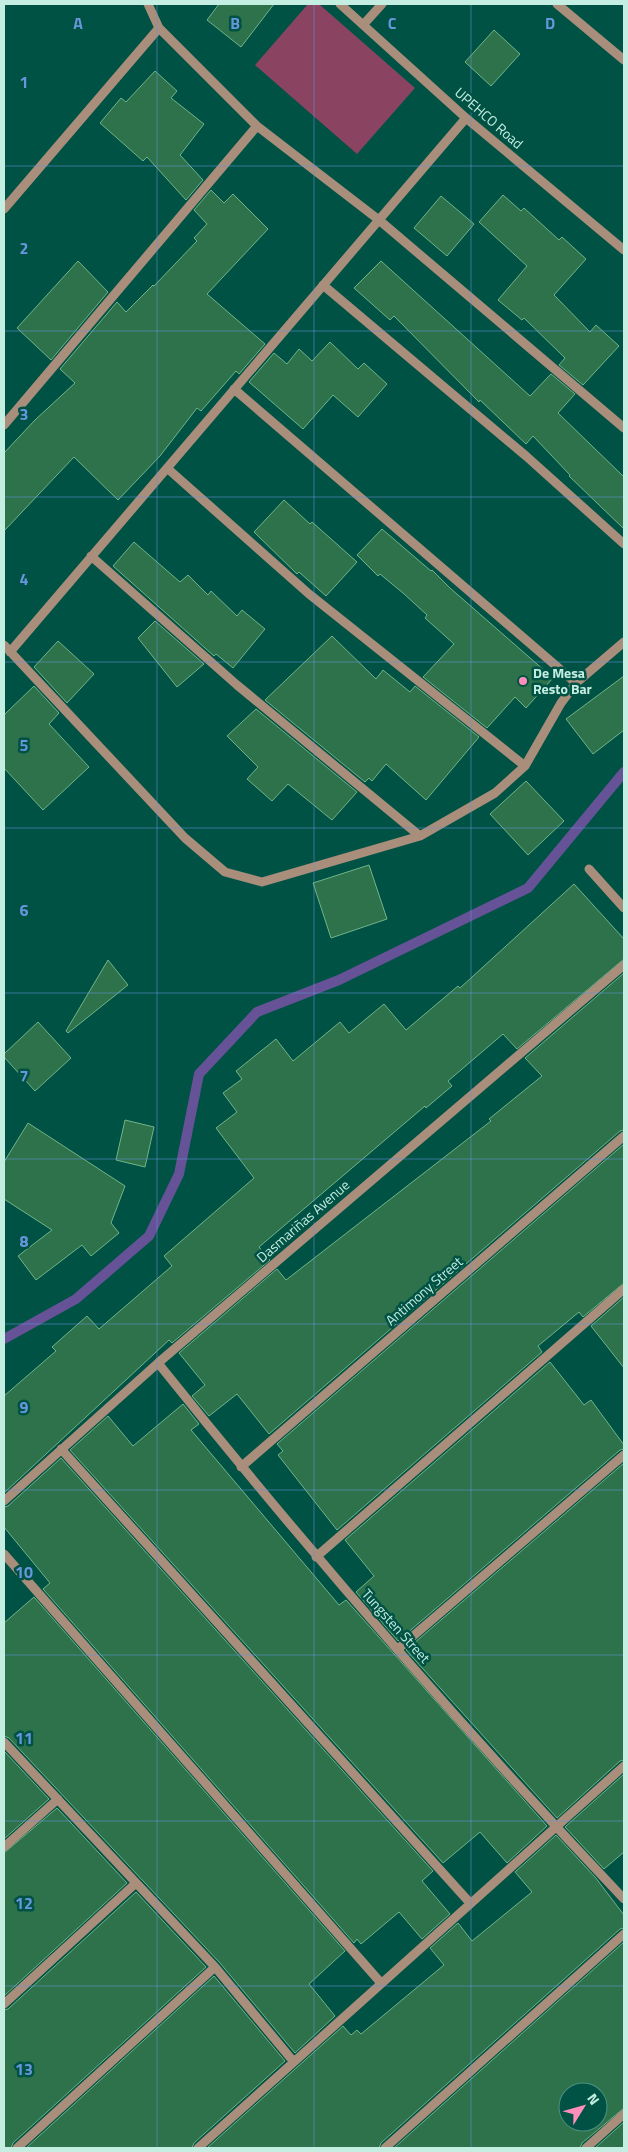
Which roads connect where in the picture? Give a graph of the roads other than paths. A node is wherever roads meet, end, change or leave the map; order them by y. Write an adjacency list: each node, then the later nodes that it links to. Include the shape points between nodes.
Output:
1 (148, 4): 6 (street)
2 (340, 4): 5 (street, UPEHCO Road)
3 (382, 4): 5 (street)
4 (557, 4): 7 (street)
5 (364, 25): 8 (street, UPEHCO Road)
6 (159, 28): 9 (street); 10 (street)
7 (624, 60)
8 (466, 118): 11 (street); 12 (street, UPEHCO Road)
9 (257, 126): 11 (street); 15 (street)
10 (4, 209)
11 (379, 220): 13 (street); 16 (street)
12 (624, 250)
13 (323, 285): 14 (street); 18 (street, via 526,456)
14 (234, 389): 17 (street); 22 (street)
15 (4, 426)
16 (624, 428)
17 (167, 468): 19 (street); 23 (street, via 309,594)
18 (624, 544)
19 (91, 556): 21 (street); 24 (street, via 237,685)
20 (624, 642): 22 (street)
21 (7, 648): 24 (street, via 185,838 225,872 262,882)
22 (576, 683): 23 (street, via 561,703)
23 (526, 766): 24 (street, via 495,793)
24 (420, 836)
25 (589, 869): 26 (street)
26 (624, 908)
27 (624, 965): 30 (street, Dasmariñas Avenue)
28 (624, 1136): 33 (street, Antimony Street)
29 (624, 1289): 36 (street)
30 (158, 1363): 31 (street, Dasmariñas Avenue); 33 (street, Tungsten Street)
31 (62, 1449): 34 (street, Dasmariñas Avenue); 45 (street)
32 (624, 1455): 37 (street)
33 (241, 1467): 36 (street, Tungsten Street)
34 (4, 1501)
35 (4, 1554): 48 (street)
36 (316, 1557): 37 (street, Tungsten Street)
37 (398, 1649): 41 (street, Tungsten Street)
38 (4, 1742): 40 (street)
39 (624, 1766): 41 (street)
40 (58, 1799): 42 (street); 43 (street)
41 (556, 1827): 44 (street, Tungsten Street); 45 (street)
42 (4, 1847)
43 (136, 1883): 47 (street); 49 (street)
44 (624, 1899)
45 (470, 1904): 48 (street)
46 (624, 1934): 54 (street)
47 (215, 1967): 50 (street); 52 (street)
48 (382, 1982): 50 (street)
49 (4, 2004)
50 (293, 2061): 53 (street)
51 (624, 2114): 55 (street)
52 (17, 2148)
53 (198, 2148)
54 (385, 2148)
55 (586, 2148)

